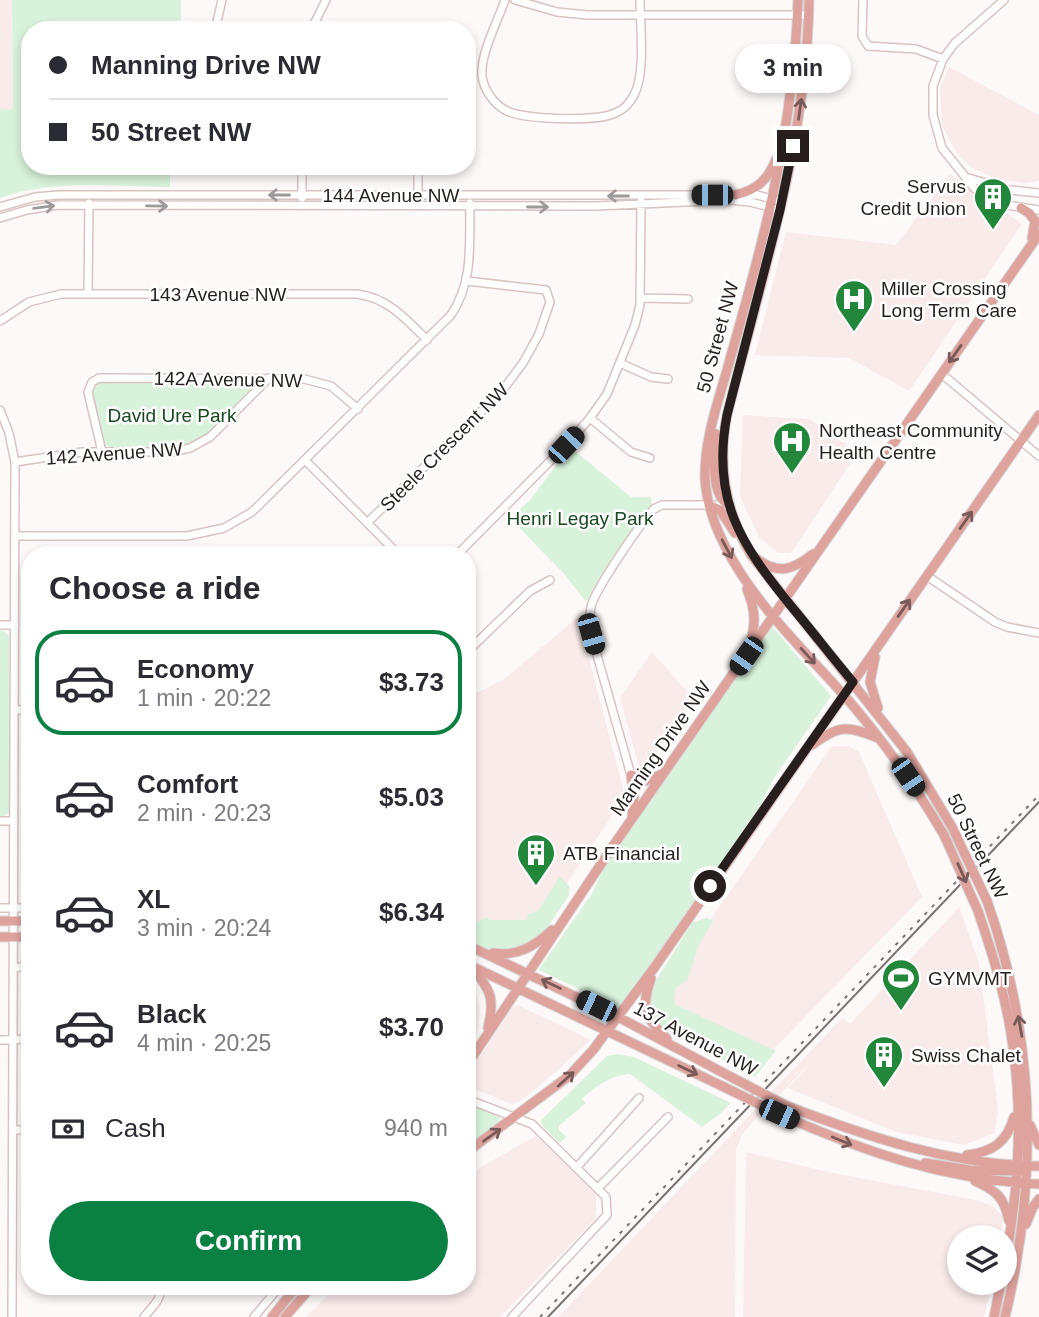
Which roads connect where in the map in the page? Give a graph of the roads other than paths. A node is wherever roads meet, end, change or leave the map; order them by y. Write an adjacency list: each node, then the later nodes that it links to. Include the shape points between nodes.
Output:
1 (222, 0): 13 (street)
2 (326, 0): 14 (street)
3 (505, 0): 10 (street, via 482,64 483,79 488,94 501,108 524,117 604,117 629,103 639,78)
4 (515, 0): 10 (street, via 566,13)
5 (640, 0): 10 (street)
6 (798, 0): 11 (main road, 50 Street NW)
7 (809, 0): 12 (main road, 50 Street NW)
8 (863, 0): 15 (street, via 865,44 916,49)
9 (1004, 0): 15 (street)
10 (640, 15): 11 (street)
11 (797, 15): 12 (street); 16 (main road, 50 Street NW)
12 (809, 15): 33 (main road, 50 Street NW, one-way to 12, via 800,110)
13 (218, 21)
14 (316, 21)
15 (943, 59): 19 (street, via 932,92 934,124 942,149)
16 (784, 137): 26 (main road, via 762,183); 27 (main road, 50 Street NW)
17 (302, 175): 22 (street)
18 (418, 175): 23 (street)
19 (965, 177): 20 (street); 35 (street, via 989,197)
20 (1039, 193)
21 (89, 195): 22 (street, 144 Avenue NW, one-way to 21); 28 (street); 34 (street, 144 Avenue NW, via 35,197)
22 (302, 195): 23 (street, 144 Avenue NW); 30 (street)
23 (418, 195): 24 (street, 144 Avenue NW); 31 (street)
24 (470, 195): 25 (street, 144 Avenue NW, one-way to 24); 32 (street)
25 (641, 195): 26 (street, 144 Avenue NW); 29 (street)
26 (735, 195): 27 (street, 144 Avenue NW)
27 (771, 203): 29 (street, 144 Avenue NW, via 730,200); 33 (street, 144 Avenue NW); 52 (main road, 50 Street NW)
28 (89, 205): 30 (street, 144 Avenue NW, one-way to 30); 37 (street, 144 Avenue NW, one-way to 28, via 41,207); 41 (street)
29 (641, 205): 32 (street, 144 Avenue NW, one-way to 29); 42 (street)
30 (302, 206): 31 (street, 144 Avenue NW)
31 (418, 206): 32 (street, 144 Avenue NW)
32 (470, 206): 40 (street)
33 (781, 206): 62 (main road, 50 Street NW, via 723,435 722,471)
34 (0, 207)
35 (1021, 208): 36 (street); 39 (main road, via 1035,220)
36 (1039, 209)
37 (0, 218)
38 (1039, 234): 39 (main road, Manning Drive NW)
39 (1028, 250): 47 (main road, Manning Drive NW, one-way to 47)
40 (467, 281): 45 (street, via 451,315); 63 (street, Steele Crescent NW, via 546,290 550,302 539,334 502,391)
41 (88, 293): 44 (street, 143 Avenue NW, via 36,299); 45 (street, 143 Avenue NW, via 363,295 393,308)
42 (641, 298): 43 (street); 46 (street)
43 (688, 299)
44 (0, 321)
45 (427, 340): 50 (street)
46 (620, 363): 49 (street); 54 (street)
47 (942, 373): 55 (street); 67 (main road, Manning Drive NW)
48 (269, 378): 50 (street, 142A Avenue NW, via 325,383); 56 (street, 142 Avenue NW, via 198,445 173,452); 56 (street, 142A Avenue NW, via 94,380 89,396)
49 (668, 379)
50 (358, 409): 59 (street)
51 (0, 410): 60 (street)
52 (715, 415): 61 (main road, 50 Street NW, via 705,473); 62 (main road, via 715,473 720,497)
53 (1039, 415): 55 (main road)
54 (590, 418): 58 (street, via 634,454); 66 (street)
55 (1021, 441): 57 (street); 70 (main road, one-way to 55)
56 (102, 452): 60 (street, 142 Avenue NW)
57 (1039, 456)
58 (650, 458)
59 (306, 461): 63 (street); 64 (street, via 252,512 202,534)
60 (15, 462): 64 (street)
61 (709, 505): 62 (street); 68 (main road, via 720,510); 69 (main road, 50 Street NW, one-way to 69); 88 (street, via 658,506 591,605 591,634)
62 (729, 505): 68 (main road, 50 Street NW)
63 (368, 522): 65 (street)
64 (15, 536): 75 (street)
65 (391, 546)
66 (466, 546)
67 (822, 547): 68 (main road, via 785,570 770,568); 72 (main road, Manning Drive NW)
68 (750, 553): 72 (main road, 50 Street NW)
69 (741, 575): 73 (main road, 50 Street NW); 79 (main road, via 755,613)
70 (927, 576): 76 (street, via 995,622); 77 (main road, one-way to 70)
71 (550, 580): 78 (street, via 530,591)
72 (785, 599): 73 (main road, Manning Drive NW); 80 (main road, 50 Street NW)
73 (773, 617): 79 (main road, Manning Drive NW); 81 (main road, 50 Street NW, one-way to 81)
74 (0, 625): 75 (street)
75 (15, 625): 82 (street)
76 (1039, 633)
77 (881, 641): 80 (main road); 84 (main road, via 870,681)
78 (476, 643)
79 (746, 656): 87 (main road, Manning Drive NW)
80 (853, 682): 81 (main road); 84 (main road, 50 Street NW)
81 (844, 695): 85 (main road, 50 Street NW); 86 (main road)
82 (15, 710): 83 (street); 91 (street)
83 (21, 710)
84 (884, 722): 124 (main road, 50 Street NW, one-way to 84, bridge, via 1014,993 1000,938 952,827)
85 (880, 738): 86 (main road, via 844,728); 121 (main road, 50 Street NW, one-way to 121, bridge, via 944,835 978,911 1010,1025)
86 (806, 750): 106 (main road)
87 (665, 772): 88 (main road, via 646,781); 89 (main road, Manning Drive NW)
88 (631, 775): 89 (main road)
89 (631, 820): 95 (main road, Manning Drive NW)
90 (0, 821): 91 (street)
91 (14, 821): 93 (street)
92 (0, 908): 93 (street)
93 (14, 908): 94 (street); 97 (street)
94 (21, 908)
95 (564, 919): 103 (main road, via 531,947 510,954); 109 (main road, Manning Drive NW)
96 (0, 921): 97 (main road)
97 (14, 921): 98 (main road); 100 (street)
98 (21, 921)
99 (0, 937): 100 (main road)
100 (14, 937): 101 (main road); 107 (street)
101 (21, 937)
102 (476, 949): 103 (main road, 137 Avenue NW)
103 (484, 952): 109 (main road, 137 Avenue NW)
104 (21, 967): 107 (street)
105 (476, 968): 110 (main road, 137 Avenue NW)
106 (654, 968): 111 (main road); 117 (main road, via 645,1011 653,1026)
107 (13, 969): 115 (street)
108 (476, 973): 113 (main road, via 491,993)
109 (527, 973): 110 (main road, Manning Drive NW); 111 (main road, 137 Avenue NW, one-way to 109)
110 (517, 987): 112 (main road, 137 Avenue NW); 113 (main road, Manning Drive NW)
111 (618, 1017): 112 (main road); 117 (main road, 137 Avenue NW)
112 (607, 1032): 122 (main road, one-way to 112, via 569,1076); 130 (main road, 137 Avenue NW, one-way to 130, bridge, via 779,1114)
113 (486, 1034): 118 (main road, Manning Drive NW)
114 (0, 1040): 115 (street)
115 (13, 1040): 116 (street); 125 (street)
116 (21, 1040)
117 (676, 1048): 129 (main road, 137 Avenue NW, bridge, via 788,1106 853,1131)
118 (476, 1050)
119 (639, 1098): 133 (street)
120 (476, 1102): 122 (street)
121 (1017, 1105): 129 (main road, via 1008,1134 995,1149); 134 (main road, 50 Street NW)
122 (516, 1117): 128 (main road, one-way to 122); 133 (street, via 532,1124)
123 (668, 1117): 139 (street)
124 (1028, 1118): 127 (main road); 131 (main road, 50 Street NW)
125 (13, 1130): 126 (street); 149 (street)
126 (21, 1130)
127 (1039, 1145)
128 (476, 1146)
129 (954, 1157): 134 (main road, 137 Avenue NW)
130 (906, 1163): 134 (main road, via 970,1170); 136 (main road, 137 Avenue NW)
131 (1028, 1166): 132 (main road); 134 (main road); 137 (main road, 50 Street NW)
132 (1039, 1166)
133 (577, 1167): 139 (street)
134 (1017, 1168): 137 (main road, 50 Street NW)
135 (1039, 1175): 137 (main road)
136 (965, 1177): 137 (main road, 137 Avenue NW); 141 (main road, via 1001,1198)
137 (1023, 1181): 138 (main road, 137 Avenue NW); 142 (main road, 50 Street NW); 143 (main road, 50 Street NW)
138 (1039, 1184)
139 (598, 1188): 154 (street, via 606,1197 607,1215)
140 (1039, 1199): 143 (main road)
141 (1009, 1225)
142 (1011, 1225)
143 (1021, 1235): 156 (main road, 50 Street NW)
144 (159, 1295): 150 (street)
145 (272, 1295): 151 (street)
146 (290, 1295): 152 (main road)
147 (304, 1295): 153 (main road)
148 (999, 1295): 155 (main road)
149 (12, 1317)
150 (144, 1317)
151 (254, 1317)
152 (272, 1317)
153 (285, 1317)
154 (512, 1317)
155 (995, 1317)
156 (1005, 1317)

